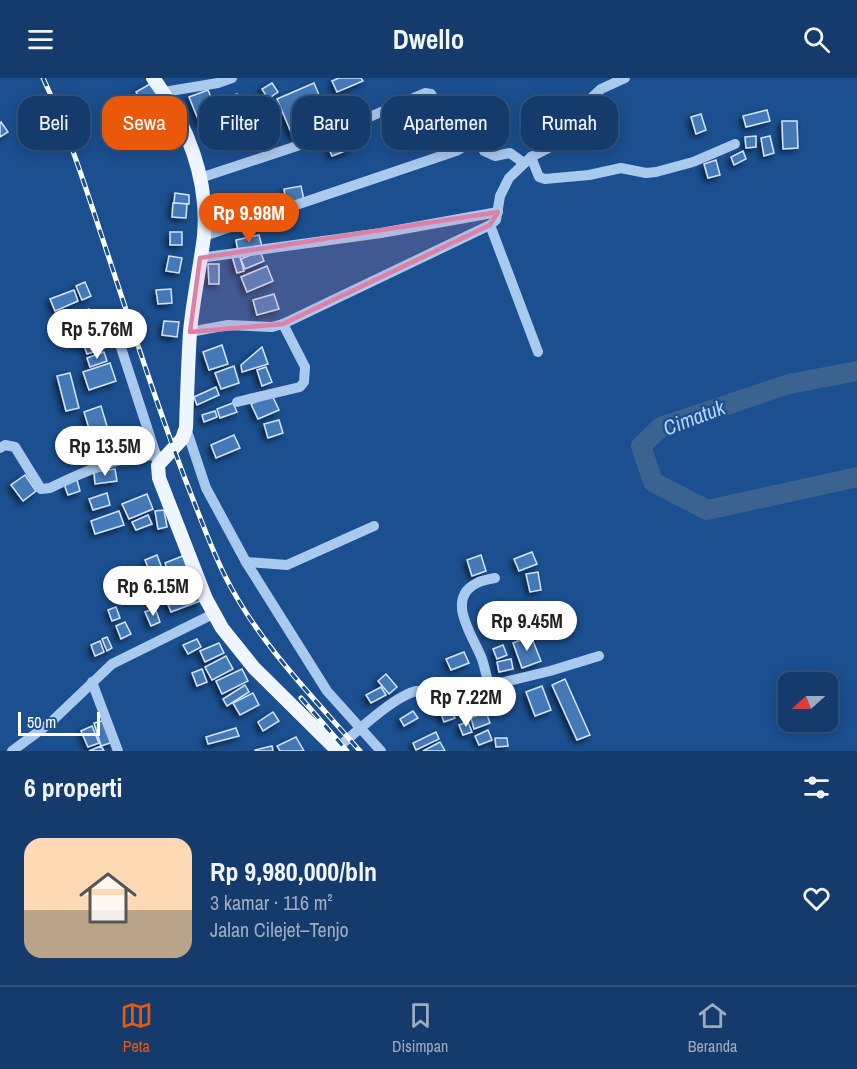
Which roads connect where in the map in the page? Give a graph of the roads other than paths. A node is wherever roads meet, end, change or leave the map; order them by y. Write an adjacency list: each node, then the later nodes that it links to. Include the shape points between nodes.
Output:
1 (153, 78): 4 (main road)
2 (232, 78): 4 (street)
3 (625, 78): 7 (street, via 601,89 554,145)
4 (164, 92): 8 (main road, via 185,129)
5 (735, 144): 7 (street, via 693,162 651,173 621,168 545,179 539,177)
6 (484, 151): 7 (street, via 495,156 510,153)
7 (528, 160): 9 (street, via 504,187)
8 (200, 178): 11 (main road); 11 (street, via 321,138 425,93 431,94 460,146 456,151)
9 (498, 212): 10 (street); 12 (street)
10 (489, 225): 14 (street); 16 (street)
11 (204, 236): 12 (main road)
12 (200, 258): 15 (main road)
13 (111, 317): 20 (street)
14 (283, 324): 15 (street, via 228,325); 17 (street, via 304,367 304,382 300,387)
15 (190, 332): 18 (main road)
16 (538, 352)
17 (237, 402)
18 (186, 428): 20 (main road, via 182,439); 22 (street, via 206,488)
19 (0, 448): 20 (street, via 15,447 41,489 105,463 131,457)
20 (158, 460): 24 (main road, via 159,478)
21 (374, 526): 22 (street, via 287,565)
22 (246, 562): 28 (street, via 327,691)
23 (495, 578): 27 (street, via 476,583 462,602)
24 (213, 614): 26 (street, via 112,663); 29 (main road, via 244,657)
25 (599, 656): 27 (street)
26 (92, 682): 30 (street, via 50,723); 31 (street)
27 (489, 687): 28 (street, via 447,695 412,692)
28 (360, 728): 29 (street); 32 (street)
29 (337, 750)
30 (12, 751)
31 (118, 751)
32 (381, 751)

